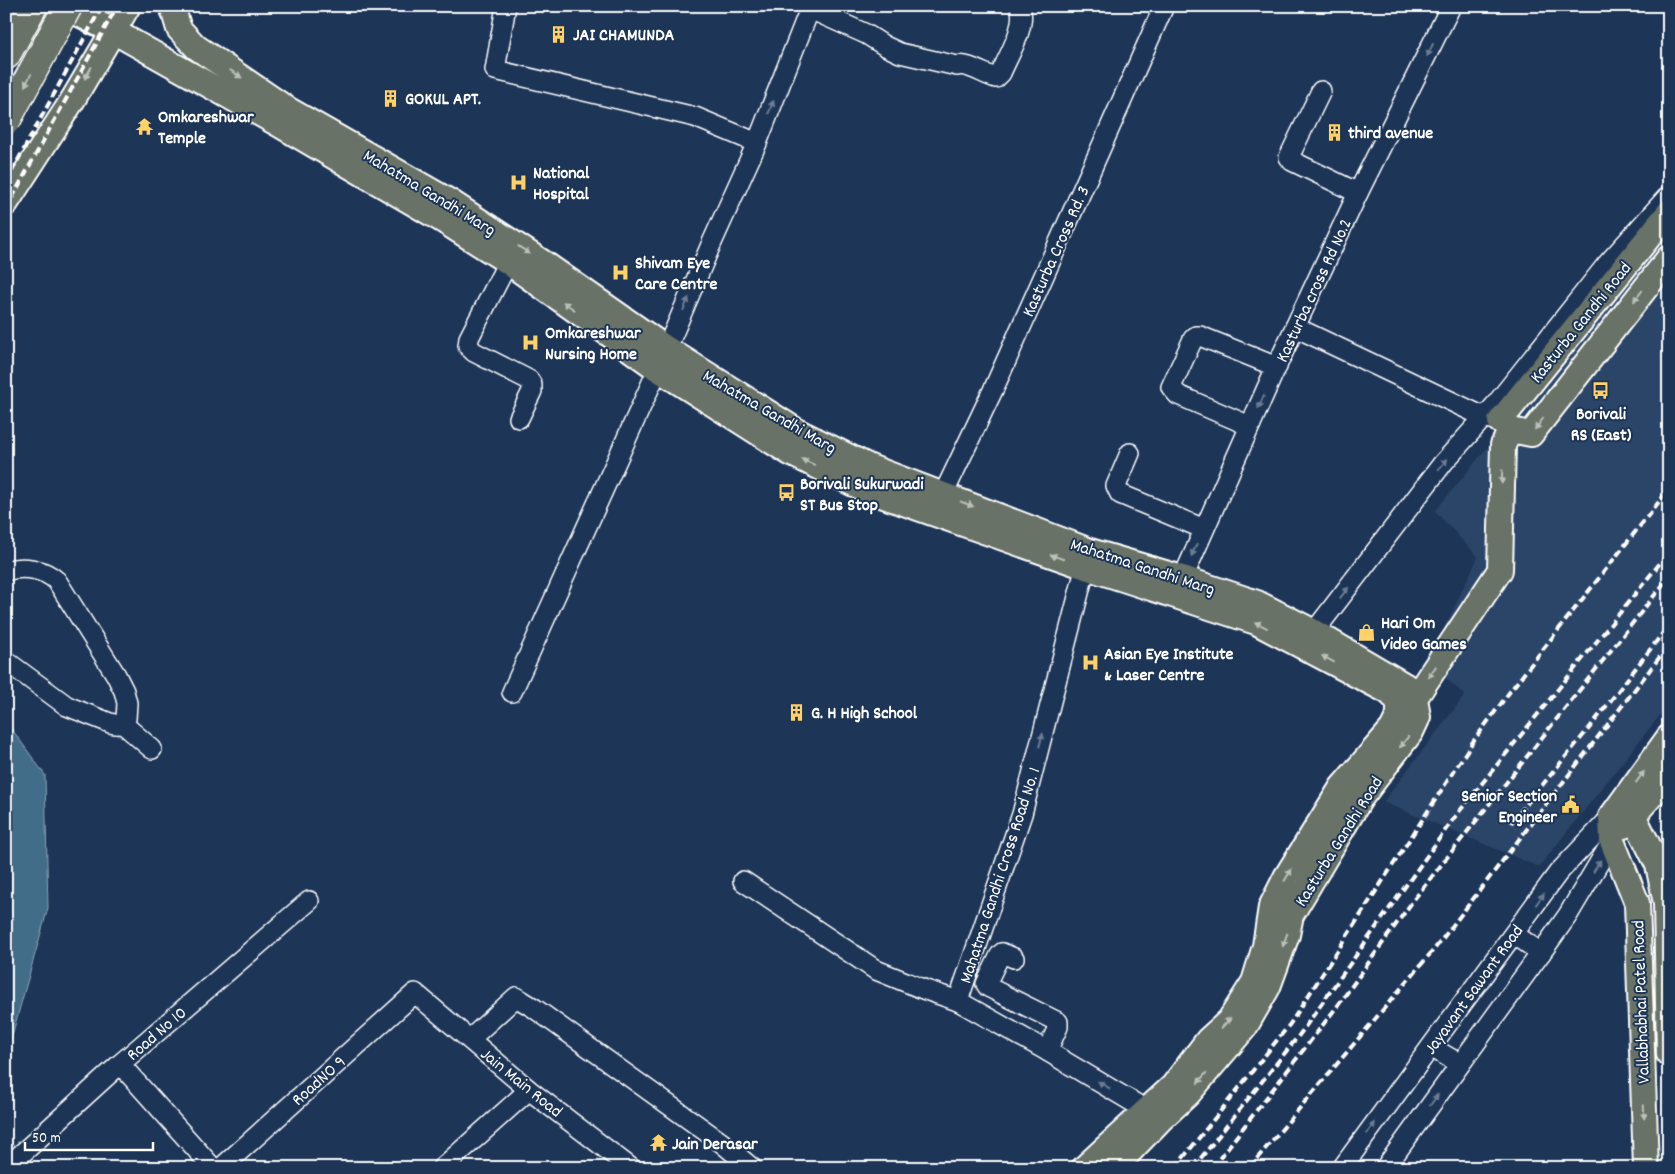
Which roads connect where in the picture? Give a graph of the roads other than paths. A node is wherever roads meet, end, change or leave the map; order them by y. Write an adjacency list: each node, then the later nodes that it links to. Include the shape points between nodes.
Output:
1 (34, 6): 12 (highway)
2 (63, 6): 11 (main road)
3 (68, 6): 14 (highway, one-way to 14, bridge)
4 (128, 6): 11 (main road)
5 (174, 6): 23 (main road, Mahatma Gandhi Marg, one-way to 23, via 179,29 196,46 287,108 452,203 548,266)
6 (506, 6): 15 (street, via 495,70 695,117)
7 (1020, 6): 10 (street, via 1023,14 1021,26 996,78 962,65 900,53)
8 (1164, 6): 29 (street, Kasturba Cross Rd. 3)
9 (1451, 6): 16 (street, Kasturba cross Rd No.2, one-way to 16)
10 (810, 8): 15 (street, one-way to 10)
11 (112, 31): 18 (main road, one-way to 18, via 72,101); 21 (main road, via 280,125)
12 (6, 55)
13 (1321, 91): 16 (street, via 1289,156 1292,161)
14 (6, 120)
15 (757, 143): 23 (street, one-way to 15)
16 (1358, 194): 22 (street, Kasturba cross Rd No.2)
17 (1669, 195): 26 (street, via 1607,264)
18 (6, 203)
19 (1669, 212): 26 (main road, Kasturba Gandhi Road)
20 (1669, 258): 26 (main road, Kasturba Gandhi Road, one-way to 26, via 1531,434)
21 (508, 262): 23 (main road, one-way to 21); 25 (street, via 469,338 468,346 532,385)
22 (1296, 327): 24 (street, Kasturba cross Rd No.2); 26 (street)
23 (663, 359): 29 (main road, via 790,453 864,489); 36 (street)
24 (1277, 366): 27 (street, Kasturba cross Rd No.2, one-way to 27); 27 (street, via 1200,336 1193,338 1171,388 1178,395)
25 (519, 418)
26 (1498, 423): 34 (street, one-way to 26, via 1443,463); 37 (main road, Kasturba Gandhi Road, one-way to 37, via 1503,445 1500,570)
27 (1250, 426): 30 (street, Kasturba cross Rd No.2)
28 (1130, 453): 30 (street, via 1116,486 1120,494)
29 (941, 505): 31 (main road)
30 (1204, 529): 33 (street, Kasturba cross Rd No.2, one-way to 33)
31 (1088, 559): 33 (main road); 52 (street, Mahatma Gandhi Cross Road No. 1, one-way to 31, via 1022,814)
32 (6, 571): 38 (street, via 28,568 57,581 124,691 127,712)
33 (1179, 587): 34 (main road, via 1256,622)
34 (1310, 639): 37 (main road, via 1406,686)
35 (6, 661): 38 (street, via 67,706 110,723)
36 (512, 692)
37 (1407, 700): 60 (main road, Kasturba Gandhi Road, via 1418,717 1411,732 1351,793 1281,912 1288,935 1268,987 1245,1027 1188,1094)
38 (122, 723): 40 (street)
39 (1669, 737): 42 (main road, one-way to 39)
40 (152, 749)
41 (1669, 776): 42 (main road)
42 (1622, 816): 43 (main road); 47 (main road, Vallabhabhai Patel Road, via 1658,864); 48 (street, Jayavant Sawant Road, one-way to 42, via 1558,873)
43 (1612, 841): 46 (main road, Vallabhabhai Patel Road); 49 (street, Jayavant Sawant Road, one-way to 43)
44 (743, 882): 52 (street, via 876,970)
45 (309, 901): 57 (street, Road No 10)
46 (1637, 903): 47 (main road); 71 (main road, Vallabhabhai Patel Road, one-way to 71)
47 (1666, 903): 56 (main road, Vallabhabhai Patel Road)
48 (1514, 934): 49 (street); 54 (street, Jayavant Sawant Road)
49 (1541, 953): 58 (street, Jayavant Sawant Road)
50 (1014, 958): 55 (street, via 1002,953 986,984 1058,1022)
51 (416, 993): 53 (street, Jain Main Road); 63 (street, RoadNO 9)
52 (958, 1001): 55 (street, Mahatma Gandhi Cross Road No. 1)
53 (470, 1039): 59 (street, Jain Main Road); 66 (street, via 516,997)
54 (1431, 1047): 58 (street); 69 (street, Jayavant Sawant Road, one-way to 54)
55 (1047, 1051): 60 (street, Mahatma Gandhi Cross Road No. 1, one-way to 55)
56 (1669, 1054)
57 (120, 1064): 61 (street, Road No 10); 62 (street)
58 (1460, 1064): 70 (street, Jayavant Sawant Road, one-way to 58)
59 (529, 1090): 64 (street); 65 (street, Jain Main Road)
60 (1153, 1114): 67 (main road, Kasturba Gandhi Road); 68 (main road, Kasturba Gandhi Road)
61 (6, 1168)
62 (212, 1168)
63 (221, 1168)
64 (442, 1168)
65 (631, 1168)
66 (752, 1168)
67 (1084, 1168)
68 (1114, 1168)
69 (1342, 1168)
70 (1385, 1168)
71 (1646, 1168)

